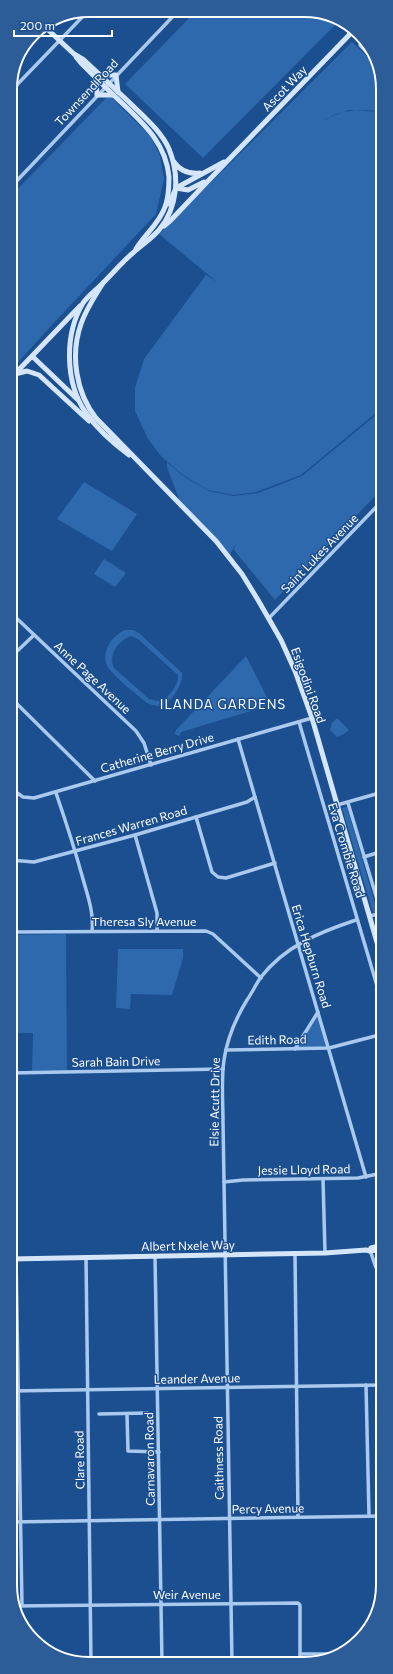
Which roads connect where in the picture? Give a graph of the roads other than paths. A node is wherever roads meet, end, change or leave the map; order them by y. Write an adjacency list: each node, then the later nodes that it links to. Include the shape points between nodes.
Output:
1 (82, 17): 5 (street)
2 (172, 17): 6 (street, Townsend Road)
3 (48, 30): 5 (main road, Esigodini Road)
4 (350, 34): 14 (main road, Ascot Way)
5 (59, 41): 7 (main road, Esigodini Road, via 84,60); 8 (street)
6 (116, 75): 7 (main road); 9 (street, Townsend Road); 10 (main road)
7 (98, 77): 9 (main road, Esigodini Road); 11 (main road)
8 (17, 85)
9 (107, 85): 10 (main road, Esigodini Road); 11 (street, Townsend Road)
10 (115, 93): 11 (main road); 12 (main road, Esigodini Road, via 154,135); 13 (main road, Esigodini Road, via 159,132)
11 (97, 95): 17 (street, Townsend Road)
12 (165, 158): 18 (main road, via 170,164); 19 (main road, Esigodini Road, via 169,190)
13 (172, 158): 15 (main road, via 183,170 196,174); 18 (main road, Esigodini Road)
14 (230, 158): 15 (main road); 16 (main road, Ascot Way)
15 (203, 173): 18 (main road)
16 (209, 180): 18 (main road, via 188,190); 20 (main road, Ascot Way)
17 (17, 181)
18 (176, 188): 19 (main road, via 168,209); 20 (main road, Esigodini Road, via 170,212)
19 (161, 216): 21 (main road, Esigodini Road)
20 (160, 229): 21 (main road, Esigodini Road)
21 (135, 251): 22 (main road, Esigodini Road)
22 (103, 283): 23 (main road, Esigodini Road); 28 (main road, Esigodini Road, via 81,324 75,350 81,390)
23 (84, 302): 24 (main road); 27 (main road, Esigodini Road, via 73,328 70,355 73,383)
24 (33, 357): 25 (main road); 27 (main road)
25 (17, 372)
26 (17, 374): 29 (main road, via 27,371 39,375)
27 (80, 402): 28 (main road); 29 (main road, Esigodini Road)
28 (91, 412): 30 (main road, Esigodini Road)
29 (110, 441): 30 (main road, Esigodini Road)
30 (135, 459): 32 (main road, Esigodini Road, via 216,541 242,574)
31 (376, 507): 32 (street, Saint Lukes Avenue)
32 (270, 618): 37 (main road, Esigodini Road, via 296,671)
33 (17, 619): 34 (street, Anne Page Avenue)
34 (34, 635): 35 (street); 40 (street, Anne Page Avenue, via 136,731 144,743)
35 (17, 651)
36 (17, 704): 41 (street)
37 (312, 718): 38 (street, Catherine Berry Drive); 47 (main road, Esigodini Road)
38 (299, 722): 39 (street, Catherine Berry Drive); 58 (street, Eva Crombie Road)
39 (238, 739): 40 (street, Catherine Berry Drive); 45 (street, Erica Hepburn Road)
40 (151, 764): 41 (street, Catherine Berry Drive)
41 (95, 781): 42 (street, Catherine Berry Drive)
42 (56, 793): 43 (street, Catherine Berry Drive, via 34,798 26,798); 50 (street)
43 (17, 794)
44 (376, 794): 46 (street)
45 (255, 797): 48 (street, Frances Warren Road, via 247,802); 54 (street, Erica Hepburn Road)
46 (348, 803): 47 (street); 52 (street)
47 (337, 805): 57 (main road, Esigodini Road)
48 (196, 817): 49 (street, Frances Warren Road); 54 (street, via 212,872 218,877 226,878)
49 (135, 836): 50 (street, Frances Warren Road); 59 (street, via 157,913)
50 (76, 852): 53 (street, Frances Warren Road, via 34,862); 60 (street, via 90,904)
51 (376, 853): 52 (street)
52 (364, 857): 55 (street)
53 (17, 861)
54 (275, 863): 63 (street, Erica Hepburn Road)
55 (376, 894)
56 (376, 914): 57 (street)
57 (370, 916): 62 (main road, Esigodini Road)
58 (356, 920): 63 (street, Elsie Acutt Drive, via 325,930); 65 (street, Eva Crombie Road)
59 (157, 930): 60 (street, Theresa Sly Avenue); 64 (street, Theresa Sly Avenue, via 210,932)
60 (92, 931): 61 (street, Theresa Sly Avenue)
61 (17, 932)
62 (376, 938)
63 (297, 945): 64 (street, Elsie Acutt Drive); 66 (street, Erica Hepburn Road)
64 (261, 978): 70 (street, Elsie Acutt Drive, via 242,1007)
65 (376, 984)
66 (318, 1012): 68 (street, Erica Hepburn Road); 69 (street)
67 (376, 1036): 68 (street, Edith Road)
68 (329, 1048): 69 (street, Edith Road); 74 (street, Erica Hepburn Road)
69 (295, 1049): 70 (street, Edith Road)
70 (226, 1050): 71 (street, Elsie Acutt Drive)
71 (222, 1070): 72 (street, Sarah Bain Drive); 76 (street, Elsie Acutt Drive)
72 (17, 1073)
73 (376, 1174): 74 (street, Jessie Lloyd Road)
74 (366, 1177): 75 (street, Jessie Lloyd Road)
75 (323, 1180): 76 (street, Jessie Lloyd Road); 80 (street)
76 (224, 1182): 81 (street, Elsie Acutt Drive)
77 (376, 1248): 78 (main road, Albert Nxele Way)
78 (369, 1250): 79 (main road, Albert Nxele Way); 80 (main road, Albert Nxele Way); 86 (street)
79 (376, 1250)
80 (325, 1253): 82 (main road, Albert Nxele Way)
81 (225, 1254): 82 (main road, Albert Nxele Way); 83 (main road, Albert Nxele Way); 91 (street, Caithness Road)
82 (295, 1254): 89 (street)
83 (156, 1256): 84 (main road, Albert Nxele Way); 93 (street, Carnavaron Road)
84 (86, 1257): 85 (main road, Albert Nxele Way); 92 (street, Clare Road)
85 (17, 1259)
86 (376, 1266)
87 (17, 1358): 94 (street)
88 (376, 1385): 90 (street, Leander Avenue)
89 (297, 1386): 90 (street, Leander Avenue); 91 (street, Leander Avenue); 101 (street)
90 (366, 1386): 99 (street)
91 (227, 1387): 93 (street, Leander Avenue); 102 (street, Caithness Road)
92 (89, 1388): 93 (street, Leander Avenue); 94 (street, Leander Avenue); 104 (street, Clare Road)
93 (158, 1388): 98 (street, Carnavaron Road)
94 (18, 1391): 106 (street)
95 (148, 1413): 97 (street)
96 (99, 1414): 97 (street)
97 (126, 1414): 98 (street, via 128,1451)
98 (159, 1452): 103 (street, Carnavaron Road)
99 (369, 1516): 100 (street, Percy Avenue); 101 (street, Percy Avenue)
100 (376, 1516)
101 (298, 1517): 102 (street, Percy Avenue)
102 (229, 1519): 103 (street, Percy Avenue); 108 (street, Caithness Road)
103 (159, 1520): 104 (street, Percy Avenue); 107 (street, Carnavaron Road)
104 (91, 1521): 106 (street, Percy Avenue); 110 (street, Clare Road)
105 (17, 1522): 106 (street, Percy Avenue)
106 (21, 1522): 109 (street)
107 (160, 1604): 108 (street, Weir Avenue); 110 (street, Weir Avenue); 114 (street, Carnavaron Road)
108 (230, 1604): 111 (street, Weir Avenue, via 298,1602); 115 (street, Caithness Road)
109 (22, 1605): 110 (street, Weir Avenue)
110 (91, 1606): 113 (street, Clare Road)
111 (300, 1654): 112 (street)
112 (325, 1654)
113 (91, 1657)
114 (162, 1657)
115 (232, 1657)

